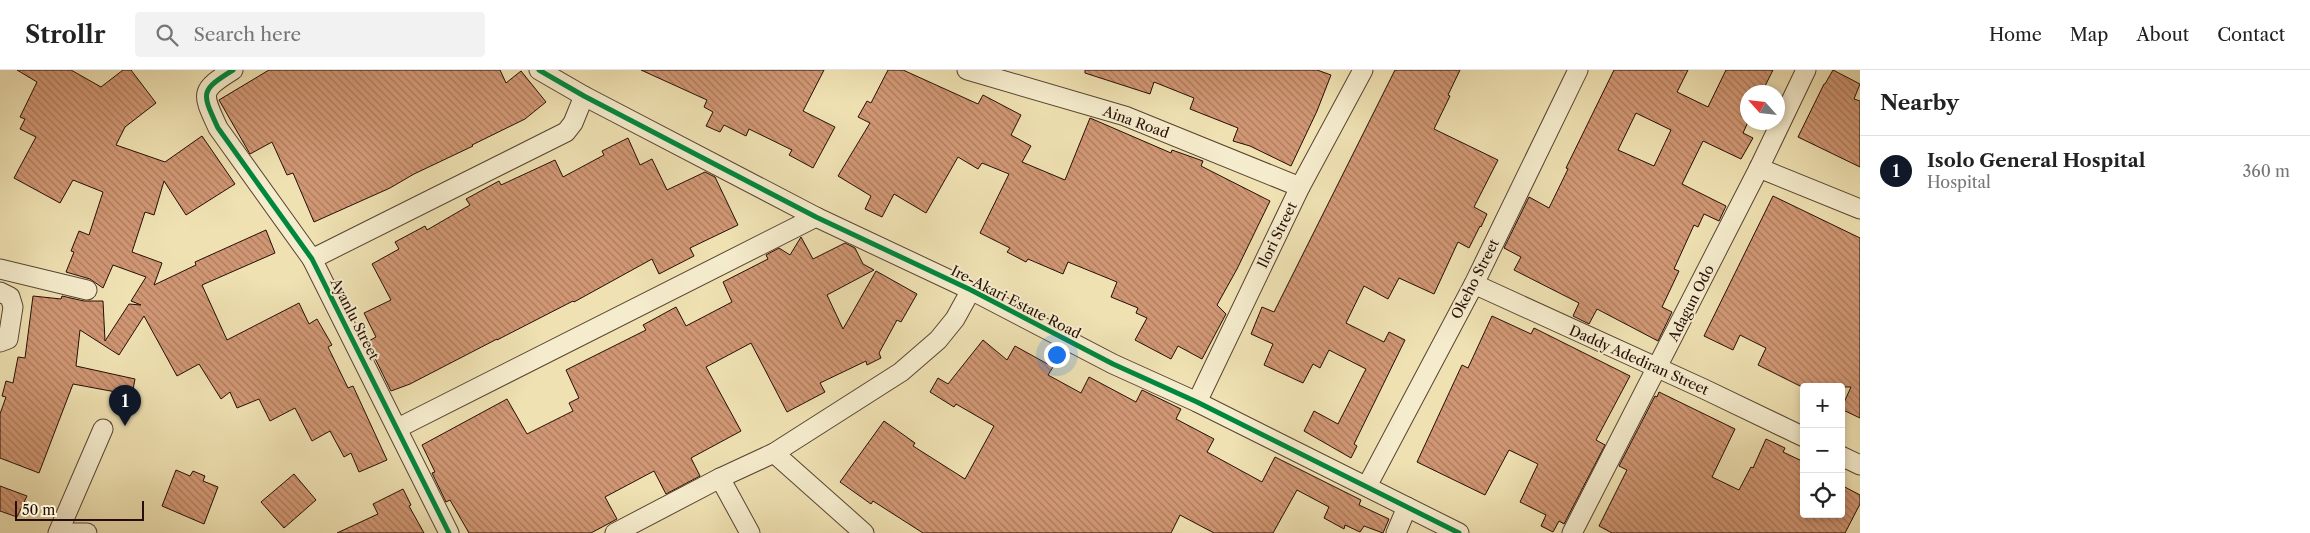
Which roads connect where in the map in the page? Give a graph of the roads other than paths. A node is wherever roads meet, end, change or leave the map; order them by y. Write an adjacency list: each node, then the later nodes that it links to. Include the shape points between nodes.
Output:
1 (233, 70): 12 (street, Ayanlu Street, via 212,83 206,91 218,128)
2 (539, 70): 7 (street, Ire-Akari Estate Road)
3 (967, 70): 9 (street, Aina Road, via 1125,116)
4 (1363, 70): 9 (street, Ilori Street)
5 (1578, 70): 14 (street, Okeho Street)
6 (1806, 70): 8 (street, Adagun Odo)
7 (584, 96): 11 (street, Ire-Akari Estate Road); 12 (street, via 566,132)
8 (1759, 168): 10 (street); 19 (street, Adagun Odo)
9 (1300, 187): 20 (street, Ilori Street)
10 (1860, 209)
11 (816, 217): 16 (street, Ire-Akari Estate Road); 21 (street)
12 (312, 260): 21 (street, Ayanlu Street)
13 (0, 269): 15 (street)
14 (1474, 284): 19 (street, Daddy Adediran Street); 28 (street, Okeho Street)
15 (87, 290)
16 (971, 290): 20 (street, Ire-Akari Estate Road, via 1113,364); 24 (street, via 955,319 914,362)
17 (0, 292): 18 (street, via 10,297 13,307 8,339)
18 (0, 342)
19 (1657, 369): 23 (street, Daddy Adediran Street); 39 (street, Adagun Odo)
20 (1197, 402): 28 (street, Ire-Akari Estate Road)
21 (398, 428): 33 (street, Ayanlu Street)
22 (103, 429): 30 (street)
23 (1800, 436)
24 (774, 453): 27 (street); 36 (street)
25 (1845, 458): 26 (street)
26 (1860, 465)
27 (720, 478): 34 (street); 35 (street)
28 (1367, 486): 29 (street, Ire-Akari Estate Road)
29 (1407, 507): 37 (street); 38 (street, Ire-Akari Estate Road)
30 (58, 533)
31 (73, 533): 32 (street)
32 (87, 533)
33 (449, 533)
34 (615, 533)
35 (750, 533)
36 (864, 533)
37 (1396, 533)
38 (1460, 533)
39 (1572, 533)

